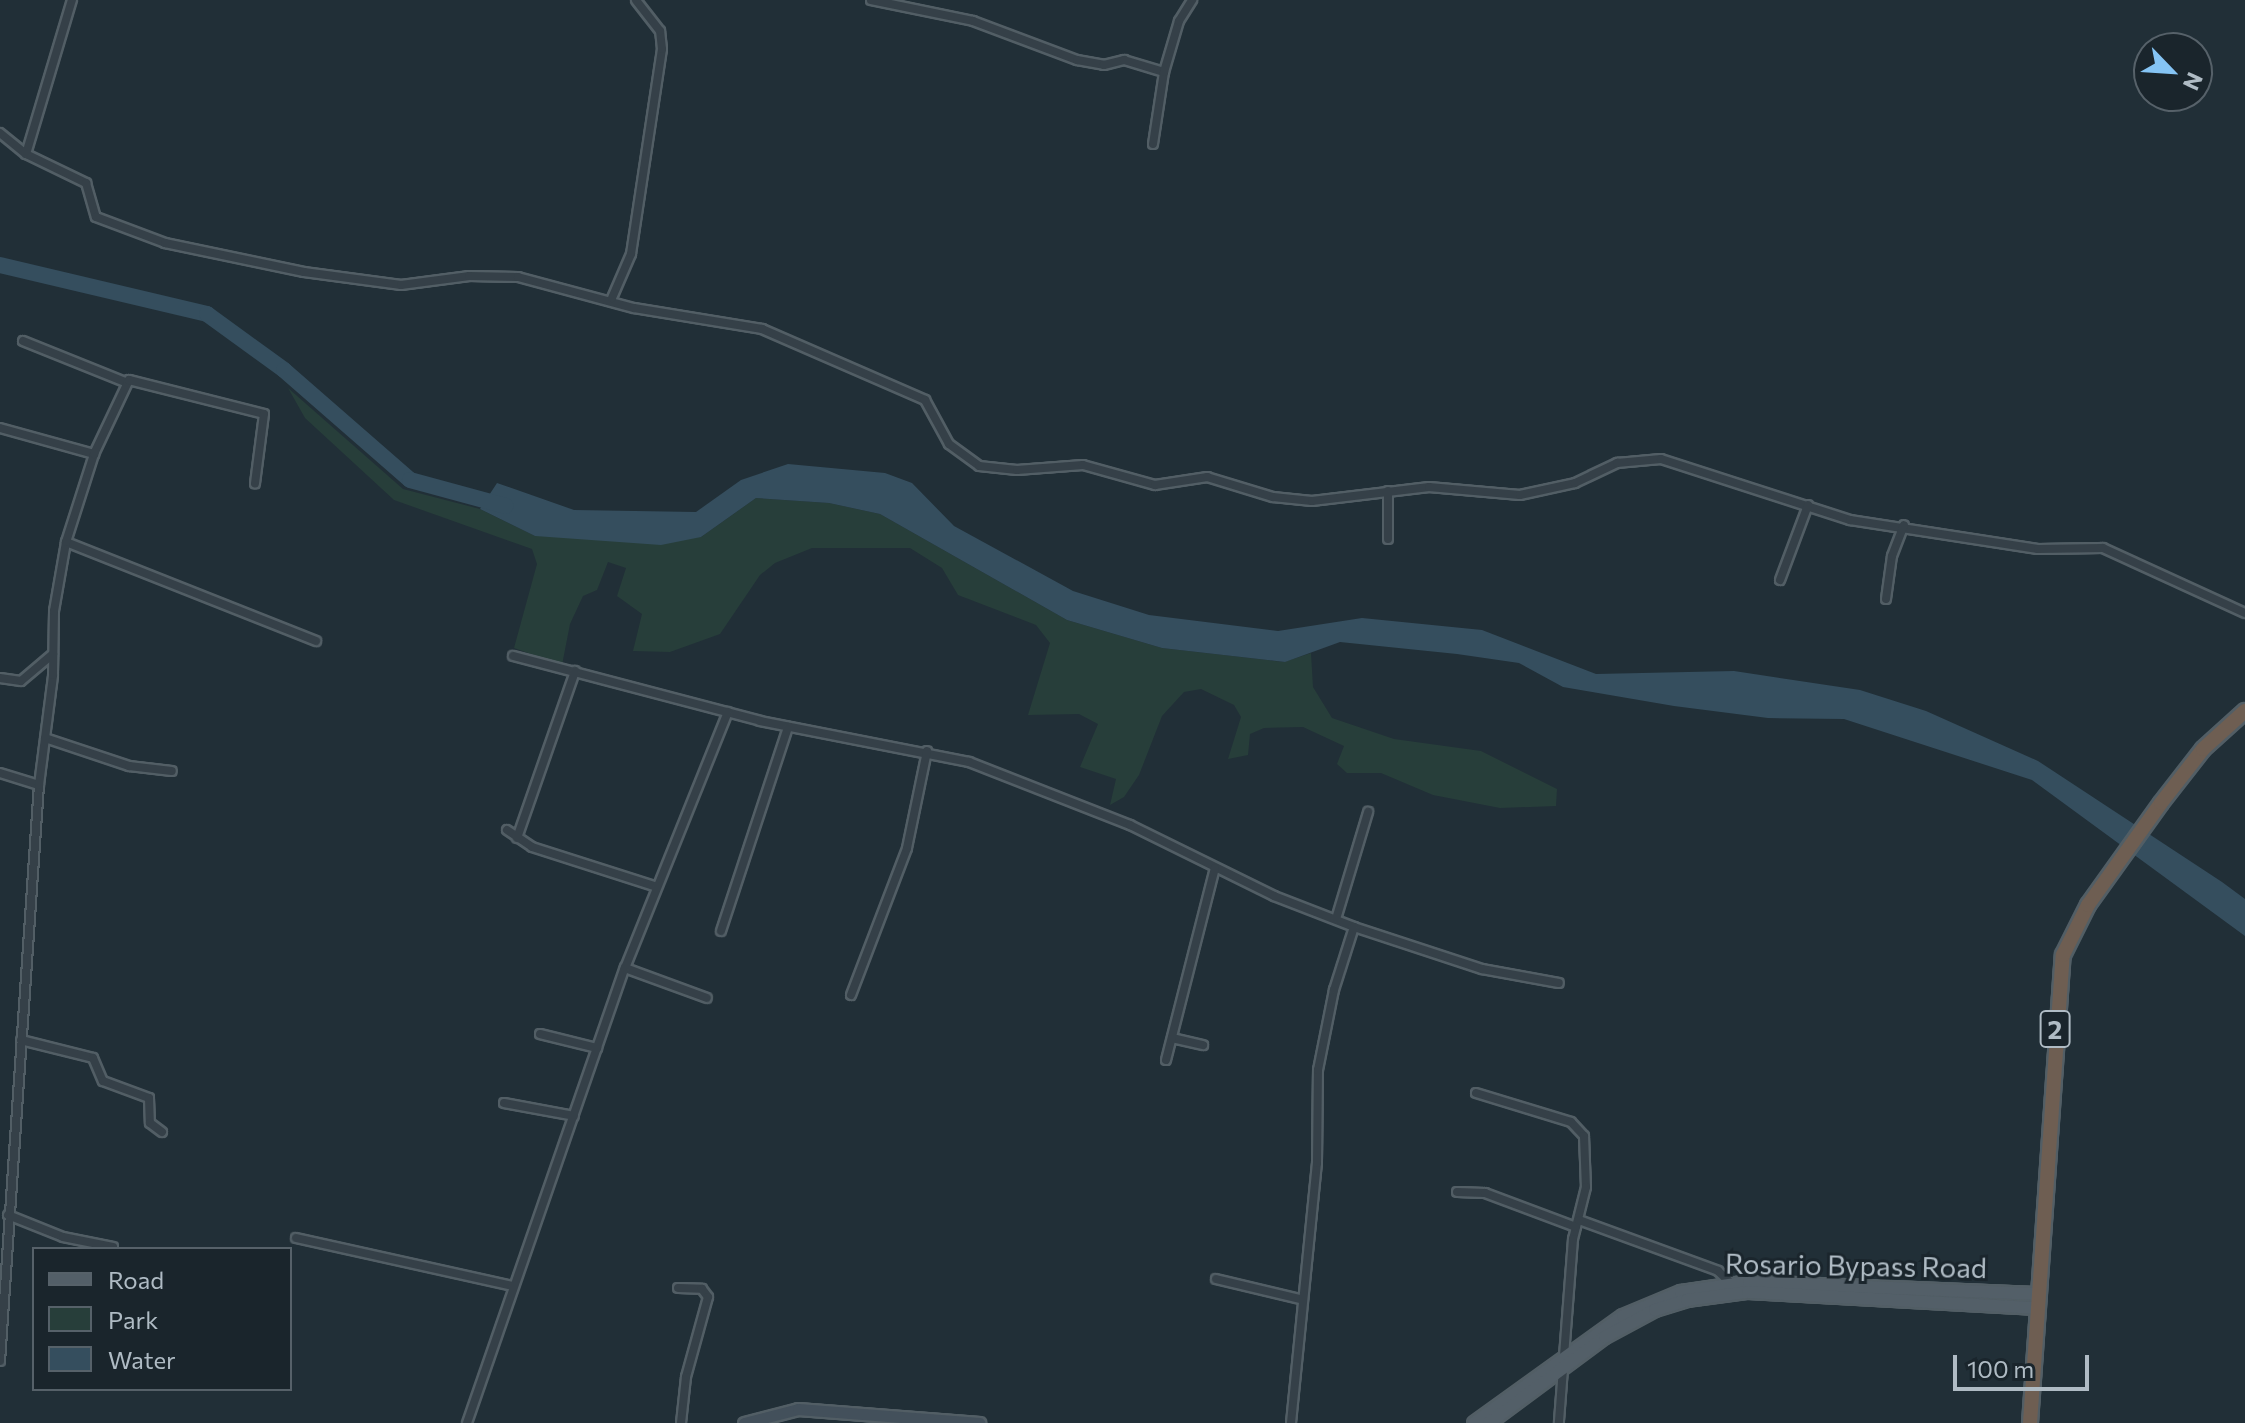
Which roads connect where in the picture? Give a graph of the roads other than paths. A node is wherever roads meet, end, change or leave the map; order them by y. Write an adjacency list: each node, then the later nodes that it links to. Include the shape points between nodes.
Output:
1 (72, 0): 8 (street)
2 (636, 0): 9 (street, via 660,31 662,49 631,254)
3 (871, 0): 5 (street, via 973,21 1077,60 1104,65 1124,60)
4 (1192, 0): 5 (street, via 1179,21)
5 (1164, 72): 7 (street)
6 (0, 133): 8 (street)
7 (1153, 144)
8 (26, 154): 9 (street, via 86,183 96,217 193,250 401,285 496,275)
9 (612, 298): 15 (street, via 634,308 762,329 922,398 949,444 979,466 1017,470 1083,465 1155,485 1207,477 1297,500)
10 (23, 341): 11 (street)
11 (125, 382): 13 (street); 14 (street, via 264,414)
12 (0, 428): 13 (street)
13 (94, 454): 19 (street)
14 (255, 483)
15 (1388, 491): 16 (street, via 1429,487 1530,494 1575,483 1617,463 1653,458); 18 (street)
16 (1808, 505): 17 (street, via 1850,520); 20 (street)
17 (1904, 525): 21 (street, via 1892,556); 22 (street, via 2038,549 2103,548)
18 (1388, 539)
19 (66, 542): 23 (street); 24 (street)
20 (1780, 580)
21 (1886, 599)
22 (2245, 613)
23 (316, 641)
24 (53, 654): 27 (street, via 21,681); 31 (street)
25 (513, 656): 26 (street)
26 (575, 671): 29 (street); 38 (street)
27 (0, 678)
28 (2245, 711): 68 (highway, 2, via 2203,749 2069,936 2059,974)
29 (728, 712): 30 (street); 40 (street)
30 (788, 727): 32 (street); 43 (street)
31 (45, 738): 33 (street, via 129,766); 35 (street)
32 (927, 751): 39 (street, via 1065,798); 46 (street, via 907,848)
33 (172, 771)
34 (0, 773): 35 (street)
35 (39, 785): 50 (street)
36 (1368, 812): 41 (street)
37 (507, 830): 38 (street)
38 (517, 838): 40 (street)
39 (1215, 868): 41 (street); 49 (street)
40 (657, 887): 44 (street)
41 (1336, 919): 42 (street)
42 (1354, 927): 45 (street, via 1482,969); 67 (street, via 1334,990 1318,1070 1317,1163)
43 (721, 931)
44 (625, 968): 47 (street); 52 (street)
45 (1559, 983)
46 (851, 995)
47 (707, 998)
48 (540, 1034): 52 (street)
49 (1172, 1038): 51 (street); 53 (street)
50 (21, 1040): 57 (street, via 93,1058 103,1081 149,1098 150,1123); 59 (street)
51 (1203, 1045)
52 (597, 1048): 56 (street)
53 (1166, 1060)
54 (1476, 1093): 60 (street, via 1581,1130 1587,1168)
55 (504, 1103): 56 (street)
56 (574, 1116): 65 (street)
57 (162, 1132)
58 (1457, 1192): 60 (street, via 1485,1193)
59 (8, 1215): 62 (street, via 63,1237); 69 (street)
60 (1578, 1223): 64 (street, via 1718,1271); 70 (street)
61 (296, 1238): 65 (street)
62 (113, 1247)
63 (1216, 1279): 67 (street)
64 (1732, 1284): 68 (main road, Rosario Bypass Road); 70 (main road, Rosario Bypass Road, via 1649,1304)
65 (513, 1286): 72 (street)
66 (678, 1288): 73 (street, via 702,1289 708,1297 686,1377)
67 (1300, 1299): 76 (street)
68 (2037, 1301): 70 (main road, Rosario Bypass Road, via 1717,1294 1655,1310); 80 (highway, 2)
69 (0, 1361)
70 (1564, 1361): 77 (main road, Rosario Bypass Road); 78 (main road, Rosario Bypass Road); 79 (street)
71 (851, 1418): 74 (street, via 798,1409); 75 (street)
72 (467, 1423)
73 (681, 1423)
74 (744, 1423)
75 (979, 1423)
76 (1291, 1423)
77 (1474, 1423)
78 (1489, 1423)
79 (1559, 1423)
80 (2030, 1423)

